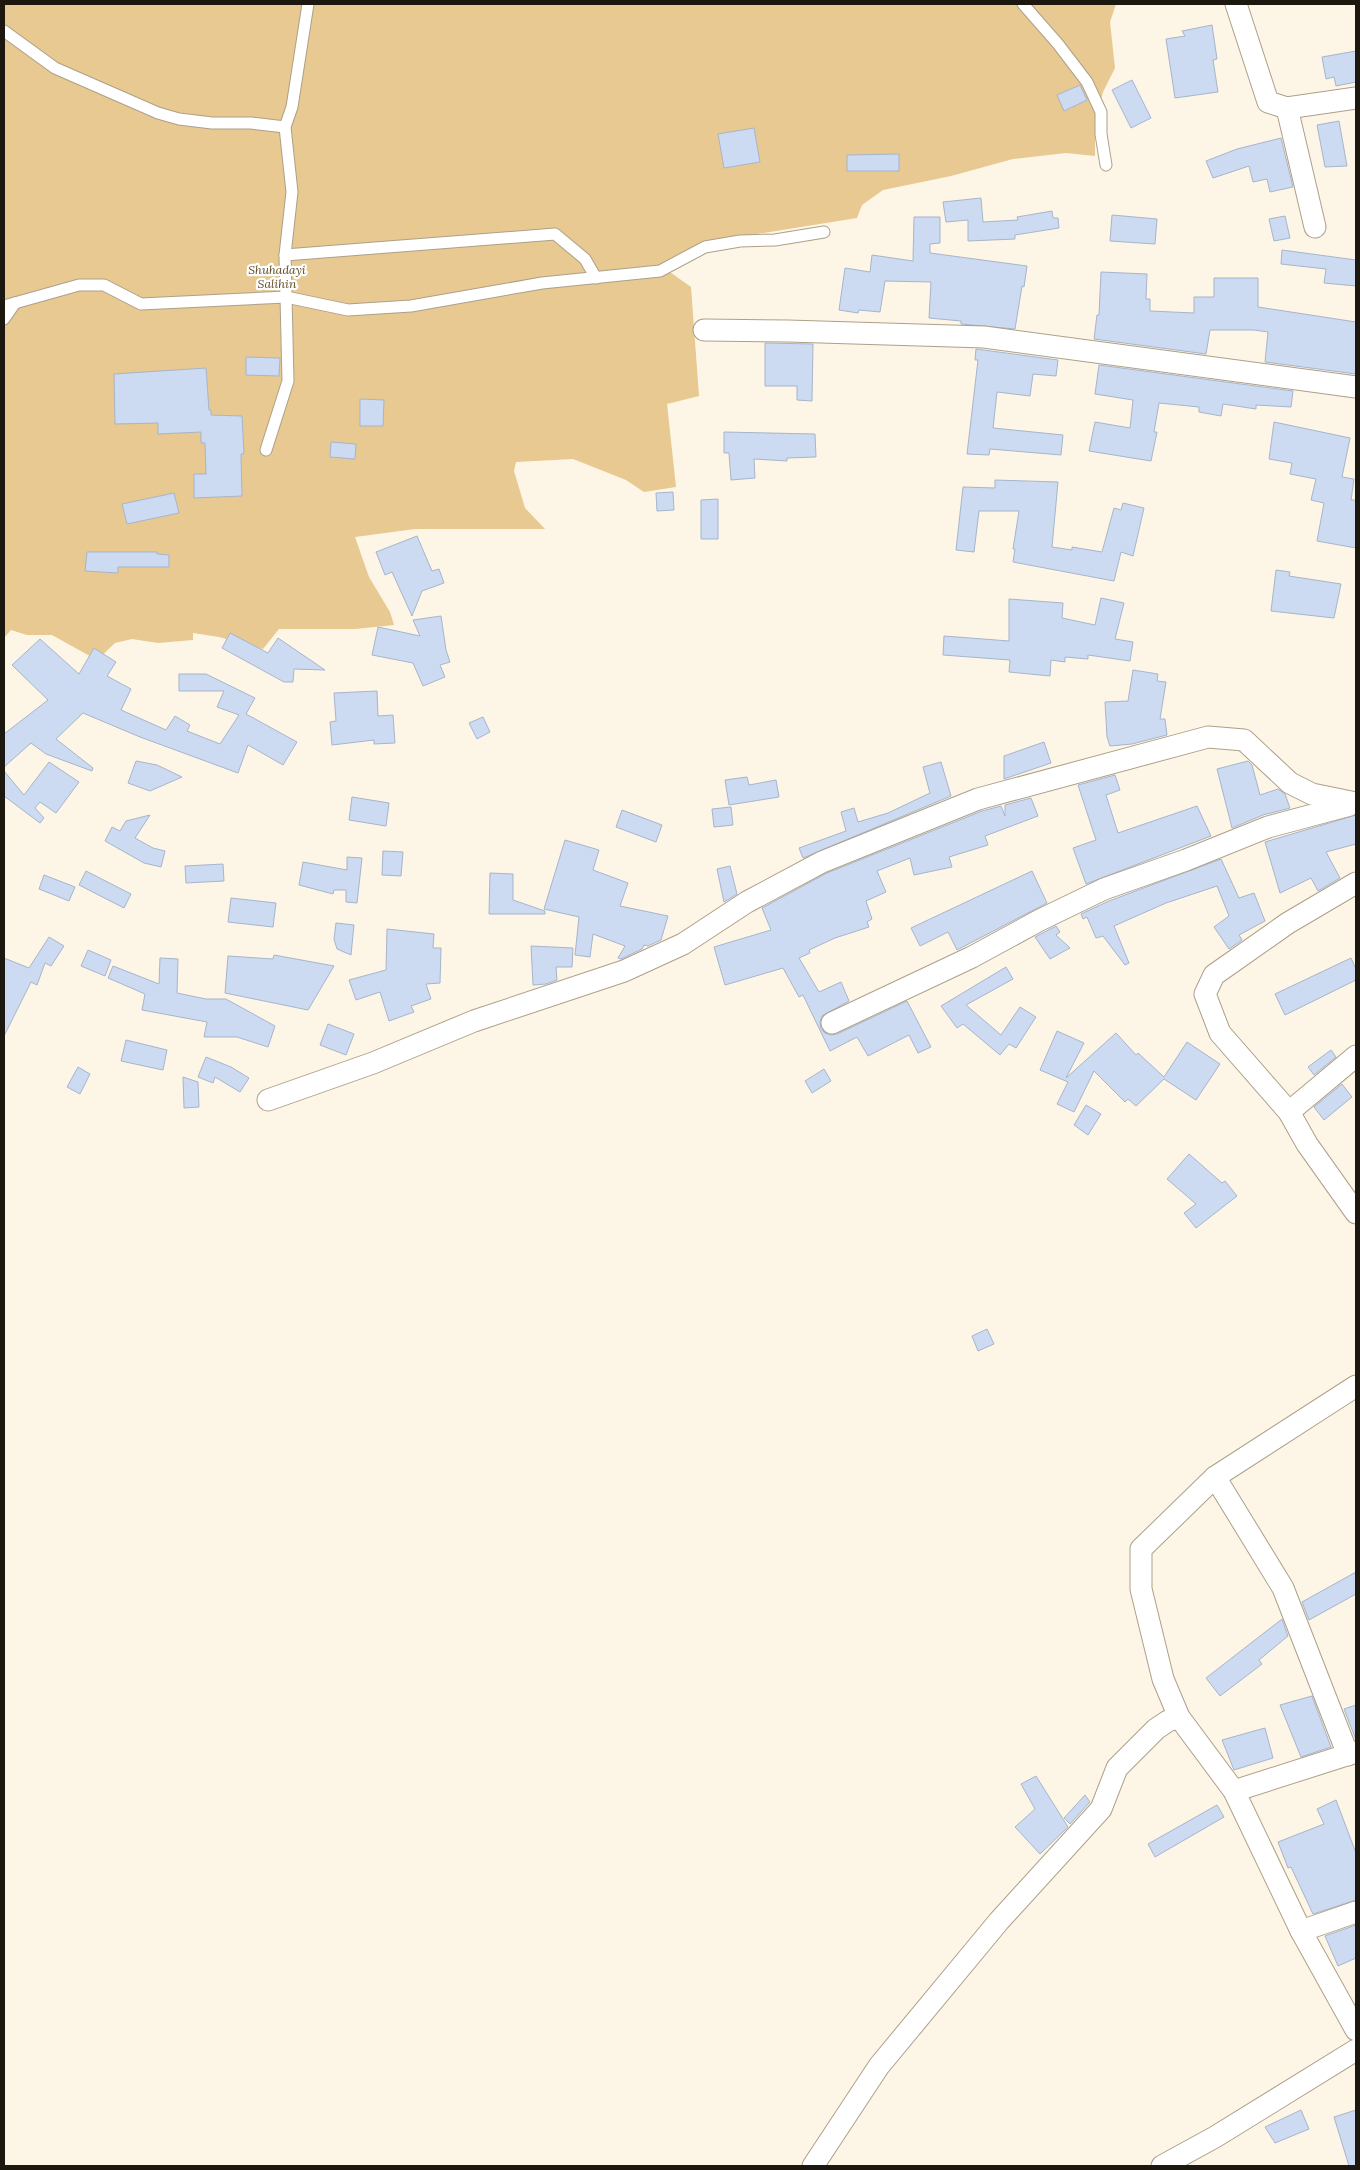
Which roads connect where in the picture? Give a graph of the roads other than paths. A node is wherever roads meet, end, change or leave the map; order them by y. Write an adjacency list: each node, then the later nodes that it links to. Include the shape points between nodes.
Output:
1 (308, 4): 7 (lane, via 292,107)
2 (1023, 4): 8 (lane, via 1087,82 1101,112)
3 (1236, 4): 6 (street, via 1268,102)
4 (4, 31): 7 (lane, via 55,68 158,113 179,120 212,124)
5 (1356, 98): 6 (street)
6 (1287, 108): 9 (street)
7 (285, 127): 11 (lane, via 292,192)
8 (1106, 165)
9 (1315, 227)
10 (824, 232): 12 (lane, via 705,247 660,271)
11 (285, 255): 12 (lane, via 555,234 585,259); 13 (lane)
12 (596, 278): 13 (lane, via 542,283 411,306 348,310)
13 (286, 296): 14 (lane, via 140,304 104,285 79,285); 18 (lane, via 288,381)
14 (9, 304): 15 (lane)
15 (4, 319)
16 (704, 330): 17 (street, via 984,337)
17 (1356, 387)
18 (266, 450)
19 (1356, 803): 21 (street, via 1268,827 1104,889 972,957); 23 (street, via 1312,794 1290,783 1244,740 1208,738 1152,751 978,799 822,862 747,902 683,944 624,971 474,1021 373,1063)
20 (1356, 883): 24 (street, via 1288,923 1214,975 1205,994 1220,1034)
21 (832, 1023)
22 (1356, 1056): 24 (street)
23 (268, 1100)
24 (1290, 1112): 25 (street, via 1307,1144)
25 (1349, 1185): 26 (street)
26 (1356, 1213)
27 (1356, 1386): 28 (street)
28 (1215, 1476): 29 (street, via 1141,1549 1141,1589 1163,1679); 30 (street, via 1283,1588)
29 (1179, 1717): 31 (street); 36 (street, via 1156,1729 1117,1768 1101,1809 999,1921 879,2066)
30 (1352, 1754): 31 (street)
31 (1234, 1791): 33 (street)
32 (1356, 1912): 33 (street)
33 (1301, 1931): 34 (street)
34 (1356, 2030)
35 (1356, 2050): 37 (street)
36 (814, 2166)
37 (1162, 2166)

